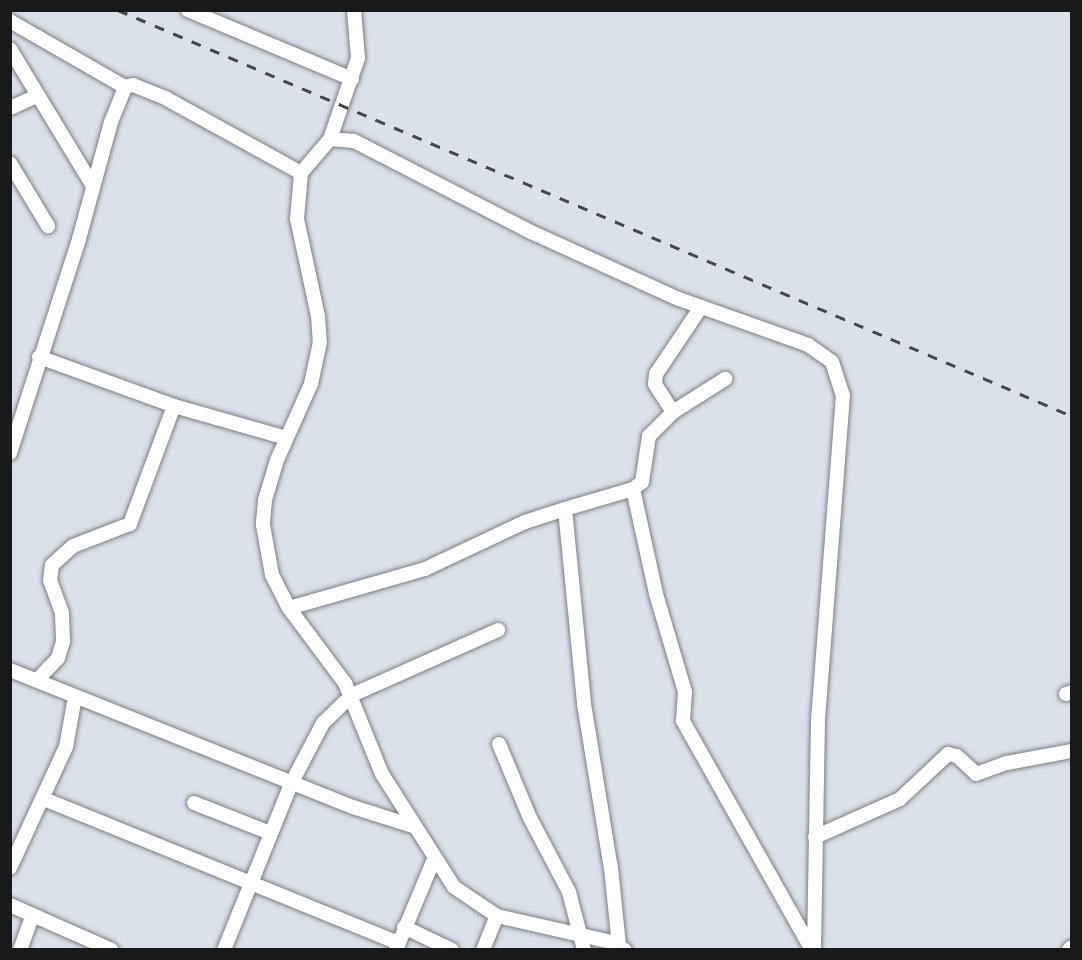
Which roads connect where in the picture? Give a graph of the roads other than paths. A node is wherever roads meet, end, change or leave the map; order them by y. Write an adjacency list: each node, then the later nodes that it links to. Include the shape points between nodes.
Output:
1 (188, 10): 5 (street)
2 (354, 10): 5 (street, via 358,45)
3 (10, 21): 6 (street)
4 (10, 49): 7 (street)
5 (352, 79): 9 (street)
6 (125, 87): 11 (street, via 133,85 167,99); 12 (street)
7 (37, 96): 8 (street); 12 (street)
8 (10, 108)
9 (330, 139): 11 (street); 14 (street, via 354,141 479,208)
10 (10, 163): 13 (street)
11 (301, 173): 19 (street, via 297,219 320,342 311,384)
12 (93, 186): 15 (street)
13 (48, 226)
14 (701, 307): 18 (street, via 655,377); 36 (street, via 819,351 832,362 841,381 842,419 818,720)
15 (39, 357): 17 (street); 20 (street)
16 (725, 379): 18 (street)
17 (174, 406): 19 (street); 26 (street, via 130,524 73,546 52,566 50,580 62,613 63,642 58,658)
18 (673, 412): 21 (street, via 649,436 642,483)
19 (286, 438): 23 (street, via 266,492 263,525 272,575)
20 (11, 448)
21 (633, 489): 22 (street); 52 (street, via 656,594 684,692 683,721)
22 (565, 509): 23 (street, via 525,522 425,569); 46 (street, via 584,704)
23 (289, 608): 27 (street)
24 (498, 630): 27 (street)
25 (10, 670): 26 (street)
26 (37, 680): 28 (street)
27 (352, 695): 31 (street, via 323,723); 34 (street, via 368,746)
28 (75, 697): 31 (street); 32 (street, via 70,732)
29 (499, 744): 44 (street, via 530,818 569,892)
30 (1071, 751): 36 (street, via 1014,761 976,774 957,756 948,754 900,800)
31 (292, 782): 34 (street); 35 (street)
32 (44, 799): 38 (street); 39 (street)
33 (194, 803): 35 (street)
34 (413, 826): 37 (street)
35 (270, 833): 39 (street)
36 (815, 837): 52 (street)
37 (434, 860): 41 (street, via 454,887); 43 (street)
38 (10, 868)
39 (251, 885): 45 (street); 49 (street)
40 (10, 905): 42 (street)
41 (497, 916): 44 (street); 51 (street)
42 (32, 917): 47 (street); 48 (street)
43 (404, 927): 45 (street); 50 (street)
44 (582, 943): 46 (street)
45 (397, 946)
46 (622, 947)
47 (20, 950)
48 (112, 950)
49 (224, 950)
50 (453, 950)
51 (483, 950)
52 (813, 950)

